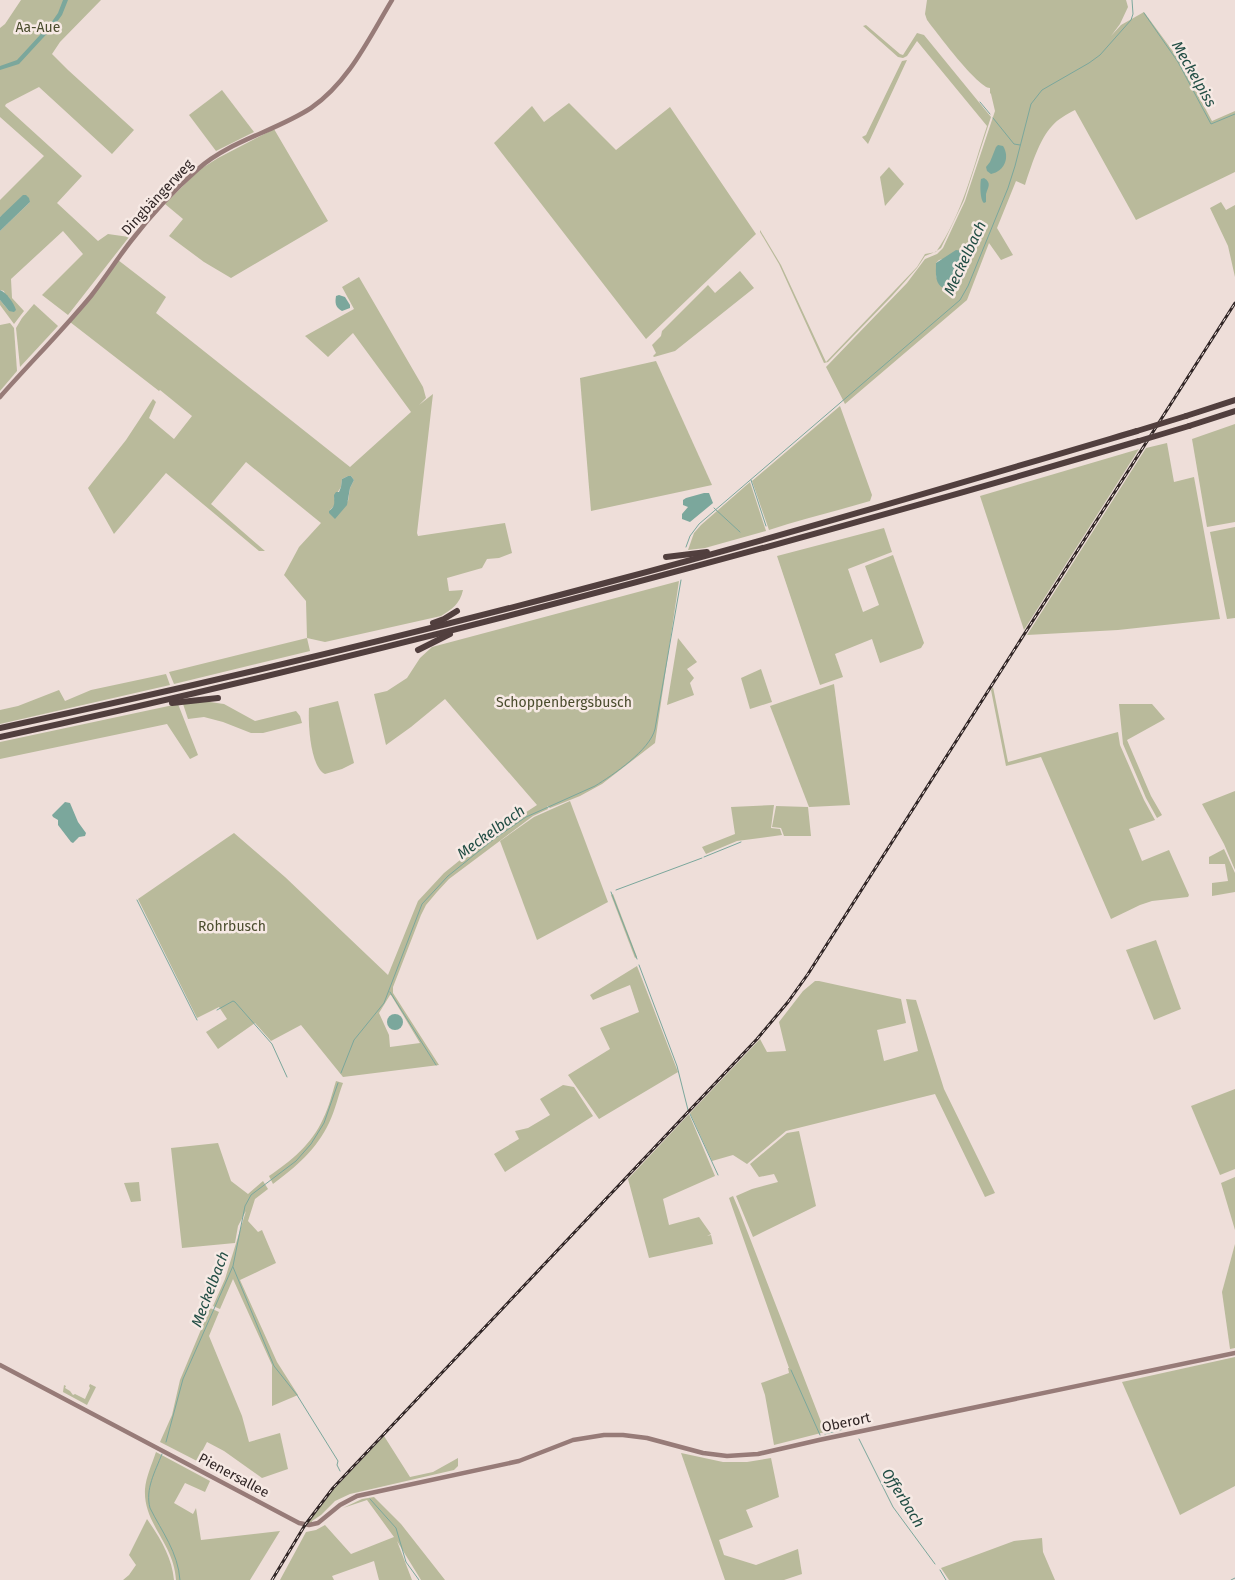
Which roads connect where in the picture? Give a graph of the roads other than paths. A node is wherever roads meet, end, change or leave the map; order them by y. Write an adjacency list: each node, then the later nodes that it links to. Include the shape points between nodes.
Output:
1 (392, 0): 2 (main road, Dingbängerweg, via 334,90 303,113 226,150 199,168 147,222 85,304)
2 (0, 398)
3 (1235, 400): 5 (highway, bridge)
4 (1235, 411): 8 (highway, bridge, via 849,525)
5 (726, 550): 6 (highway); 9 (highway)
6 (666, 556)
7 (457, 611): 9 (highway)
8 (474, 625): 10 (highway); 12 (highway)
9 (408, 633): 13 (highway)
10 (418, 650)
11 (218, 698): 12 (highway)
12 (148, 705): 14 (highway)
13 (0, 728)
14 (0, 737)
15 (1235, 1353): 17 (main road, Oberort, via 758,1454 716,1455 647,1438 604,1435 573,1440 519,1461)
16 (0, 1365): 17 (main road, Pienersallee, via 305,1525 318,1523 357,1496)
17 (465, 1473)

